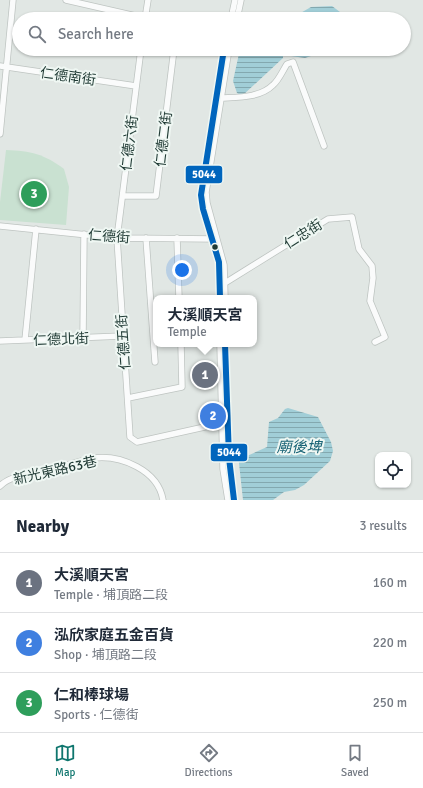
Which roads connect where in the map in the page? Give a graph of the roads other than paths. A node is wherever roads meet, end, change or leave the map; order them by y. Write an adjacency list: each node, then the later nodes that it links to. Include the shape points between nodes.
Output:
1 (13, 0): 15 (street)
2 (66, 0): 6 (street)
3 (148, 0): 7 (street)
4 (235, 0): 8 (street)
5 (240, 0): 9 (street)
6 (117, 12)
7 (147, 12)
8 (232, 12)
9 (237, 12)
10 (140, 56): 16 (street, 仁德六街)
11 (173, 56): 21 (street, 仁德二街, via 156,196)
12 (223, 56): 28 (street, via 201,189 203,209)
13 (228, 56): 17 (street)
14 (0, 66): 15 (street, 仁德南街)
15 (7, 66): 16 (street, 仁德南街); 18 (street)
16 (136, 86): 21 (street, 仁德六街)
17 (221, 98): 20 (street, via 243,97 265,90 273,85 287,64 293,62); 28 (street, via 206,192)
18 (2, 100): 19 (street)
19 (0, 134)
20 (324, 146)
21 (123, 196): 25 (street, 仁德六街)
22 (0, 226): 23 (street, 仁德街)
23 (36, 229): 24 (street, 仁德街); 36 (street)
24 (84, 234): 25 (street, 仁德街); 35 (street)
25 (117, 238): 26 (street, 仁德街); 34 (street, 仁德五街)
26 (146, 238): 27 (street, 仁德街); 33 (street)
27 (178, 238): 28 (street, 仁德街); 30 (street)
28 (215, 239): 29 (street)
29 (223, 283): 31 (street); 32 (street); 38 (street, 仁忠街, via 328,219 352,217 359,249 372,266 370,301 385,337)
30 (179, 295)
31 (221, 295)
32 (225, 295)
33 (153, 334)
34 (122, 336): 35 (street, 仁德北街); 44 (street, 仁德五街)
35 (83, 338): 36 (street, 仁德北街)
36 (25, 340): 37 (street, 仁德北街)
37 (0, 341)
38 (375, 342)
39 (154, 347): 43 (street)
40 (181, 347): 44 (street, via 182,386)
41 (220, 347): 45 (street)
42 (224, 347): 45 (street)
43 (155, 362)
44 (128, 398): 45 (street, 仁德五街, via 130,437 137,442)
45 (225, 423): 48 (street, via 223,468); 49 (street)
46 (0, 486): 47 (street, 新光東路63巷, via 12,478 94,458 120,460 139,468 153,478 159,486)
47 (163, 500)
48 (228, 500)
49 (234, 500)

